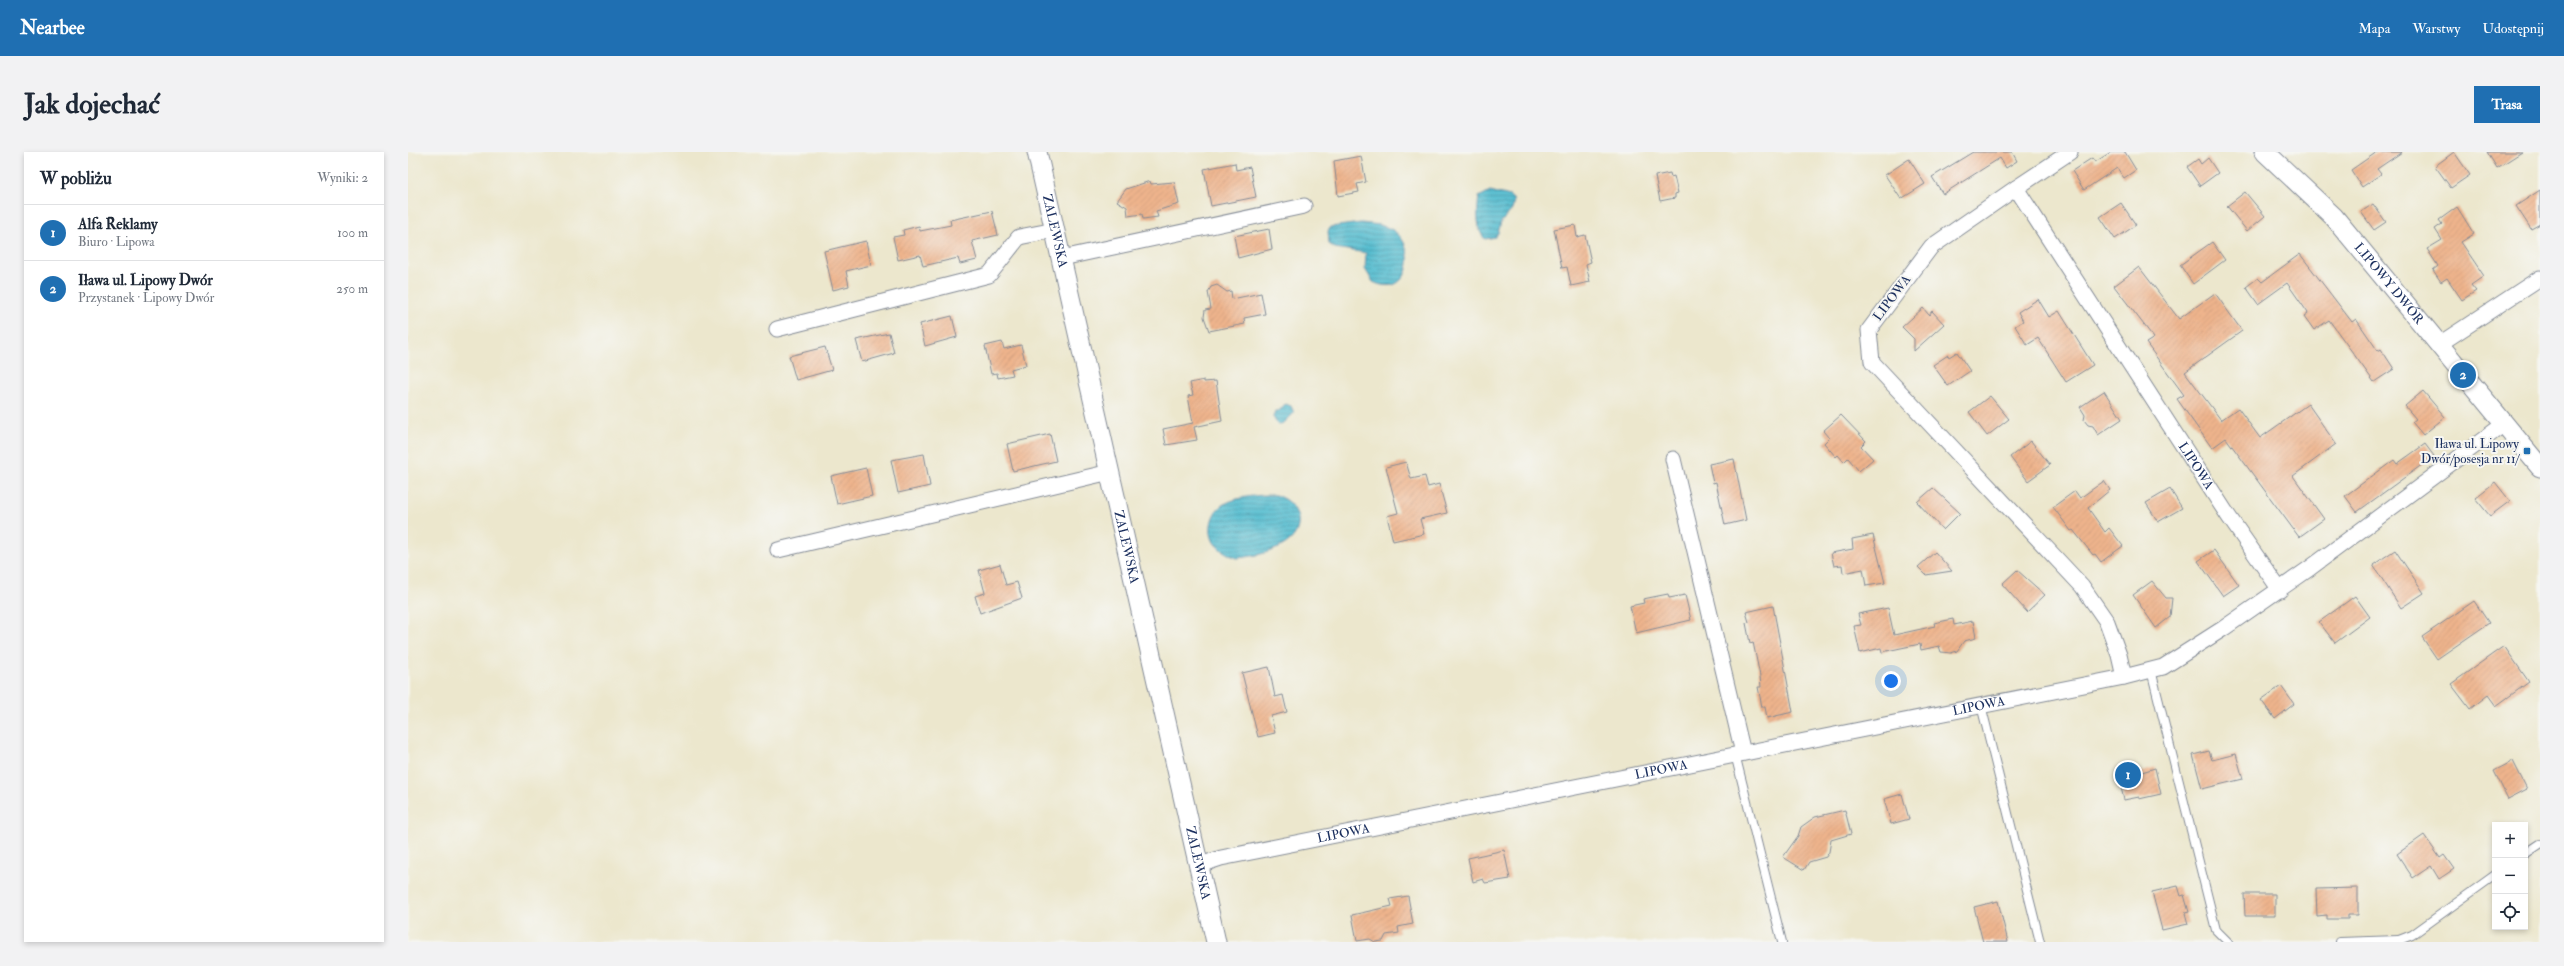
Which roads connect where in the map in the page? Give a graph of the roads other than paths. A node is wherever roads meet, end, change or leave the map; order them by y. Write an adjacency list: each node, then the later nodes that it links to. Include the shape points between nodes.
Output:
1 (1038, 152): 6 (street, ZALEWSKA)
2 (2070, 152): 4 (street, LIPOWA)
3 (2265, 152): 10 (street, LIPOWY DWÓR, via 2334,217)
4 (2016, 188): 16 (street, LIPOWA, via 2229,517); 18 (street, LIPOWA, via 1931,247 1869,330 1872,362 2082,586 2107,622)
5 (1304, 206): 7 (street)
6 (1055, 230): 7 (street, ZALEWSKA); 9 (street, via 1019,237 989,275)
7 (1062, 258): 14 (street, ZALEWSKA)
8 (2540, 278): 10 (street)
9 (777, 329)
10 (2438, 345): 11 (street, LIPOWY DWÓR)
11 (2504, 424): 13 (street, LIPOWY DWÓR); 16 (street)
12 (1673, 459): 20 (street)
13 (2540, 467)
14 (1110, 472): 15 (street); 23 (street, ZALEWSKA)
15 (778, 550)
16 (2280, 590): 17 (street, LIPOWA, via 2163,667)
17 (2151, 670): 18 (street, LIPOWA); 29 (lane, via 2216,930)
18 (2124, 677): 19 (street, LIPOWA)
19 (1981, 705): 20 (street, LIPOWA); 28 (lane)
20 (1739, 754): 23 (street, LIPOWA, via 1221,858); 27 (lane)
21 (2540, 844): 22 (lane)
22 (2528, 852)
23 (1200, 865): 26 (street, ZALEWSKA)
24 (2492, 877): 25 (lane, via 2412,935)
25 (2399, 941): 30 (lane)
26 (1216, 942)
27 (1782, 942)
28 (2040, 942)
29 (2228, 942)
30 (2340, 942)

